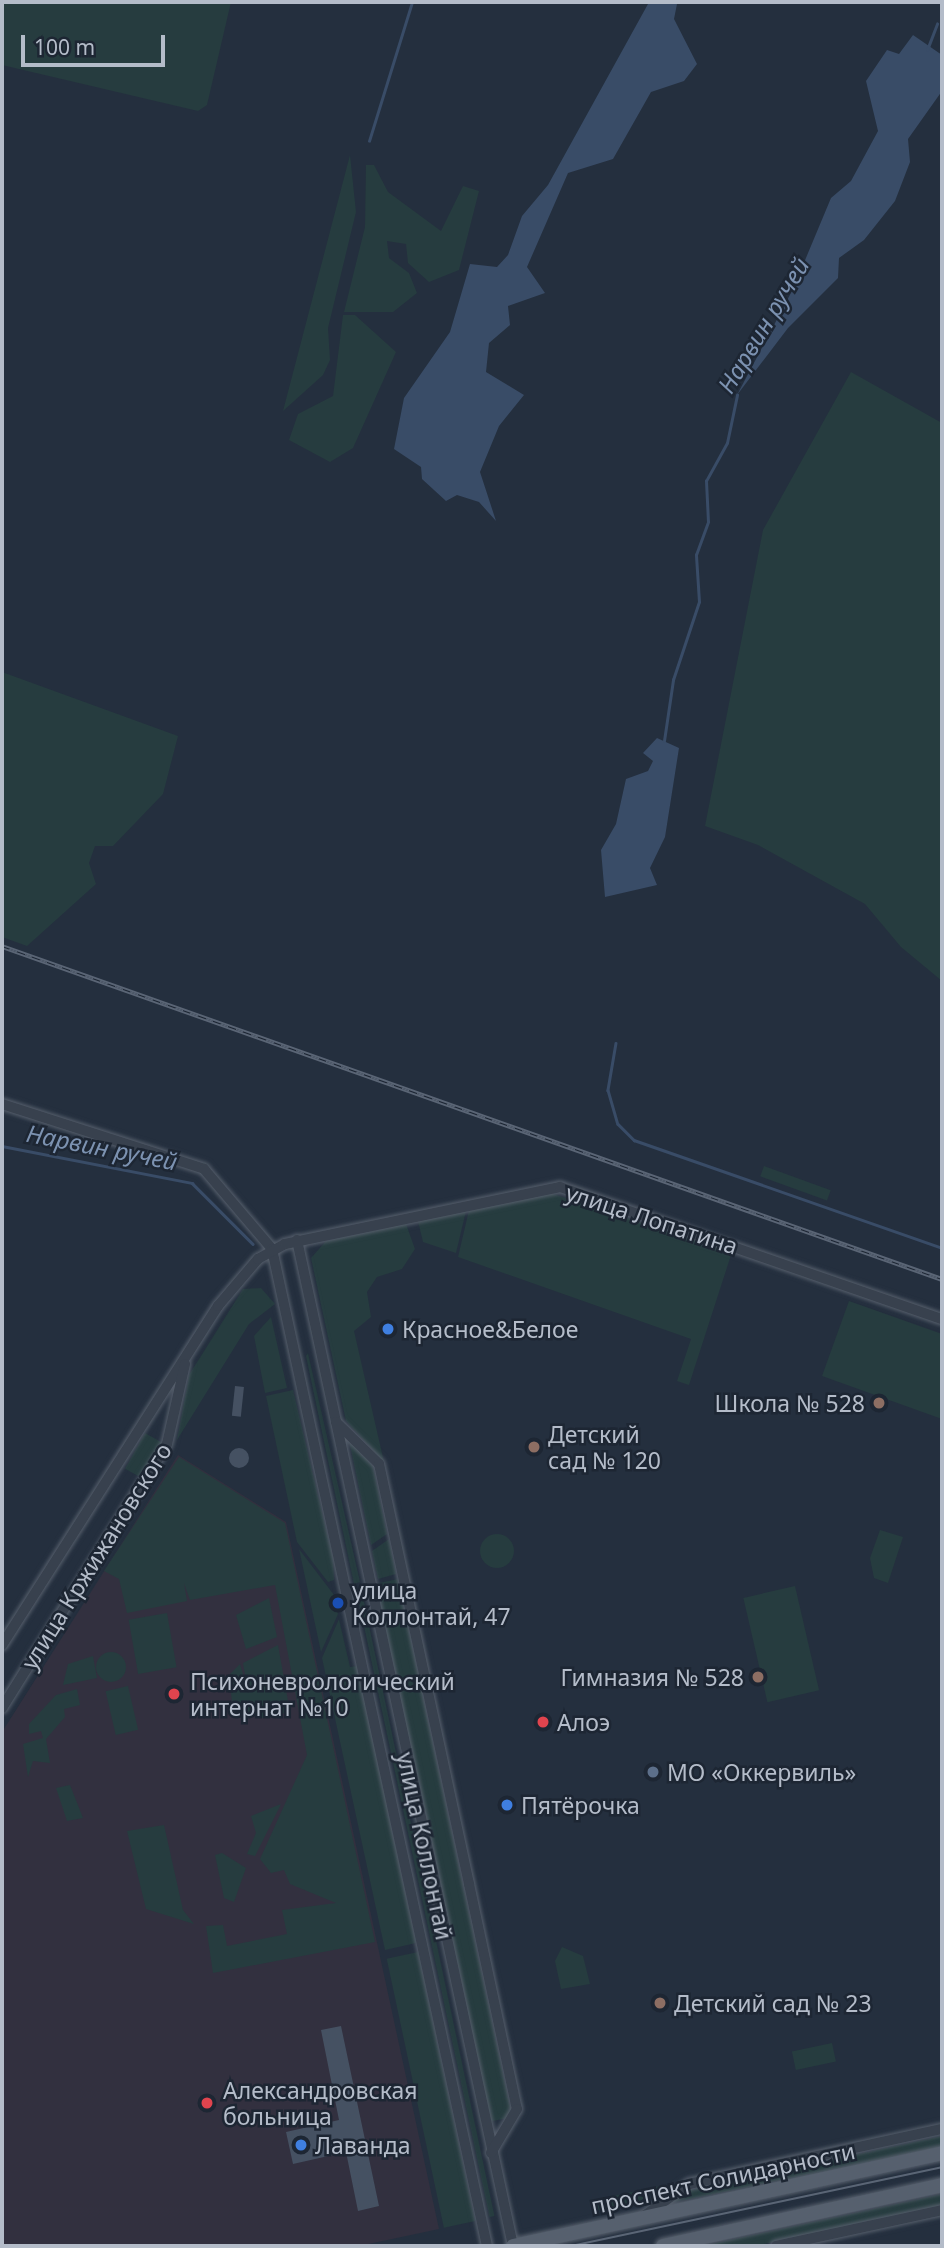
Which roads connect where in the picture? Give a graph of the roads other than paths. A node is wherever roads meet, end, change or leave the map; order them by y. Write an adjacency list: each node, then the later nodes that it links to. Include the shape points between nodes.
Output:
1 (2, 1104): 3 (street, via 204,1169)
2 (297, 1240): 3 (street, улица Лопатина); 4 (street, улица Лопатина, via 560,1187); 8 (street, улица Коллонтай)
3 (272, 1249): 5 (street, улица Кржижановского, via 238,1278); 17 (street, улица Коллонтай)
4 (942, 1319)
5 (187, 1358): 6 (street, улица Кржижановского); 7 (street, улица Кржижановского)
6 (164, 1388): 7 (street); 9 (street, улица Кржижановского)
7 (177, 1395): 10 (street, улица Кржижановского, via 166,1444)
8 (336, 1422): 12 (street, улица Коллонтай); 12 (street, via 379,1464 484,1950 517,2109)
9 (2, 1645)
10 (2, 1708)
11 (942, 2129): 16 (street, via 689,2184)
12 (491, 2153): 18 (street, улица Коллонтай)
13 (942, 2153): 16 (main road, проспект Солидарности)
14 (942, 2185): 19 (main road)
15 (942, 2210): 20 (street)
16 (639, 2220): 18 (main road, проспект Солидарности)
17 (486, 2246)
18 (513, 2246)
19 (663, 2246)
20 (776, 2246)

